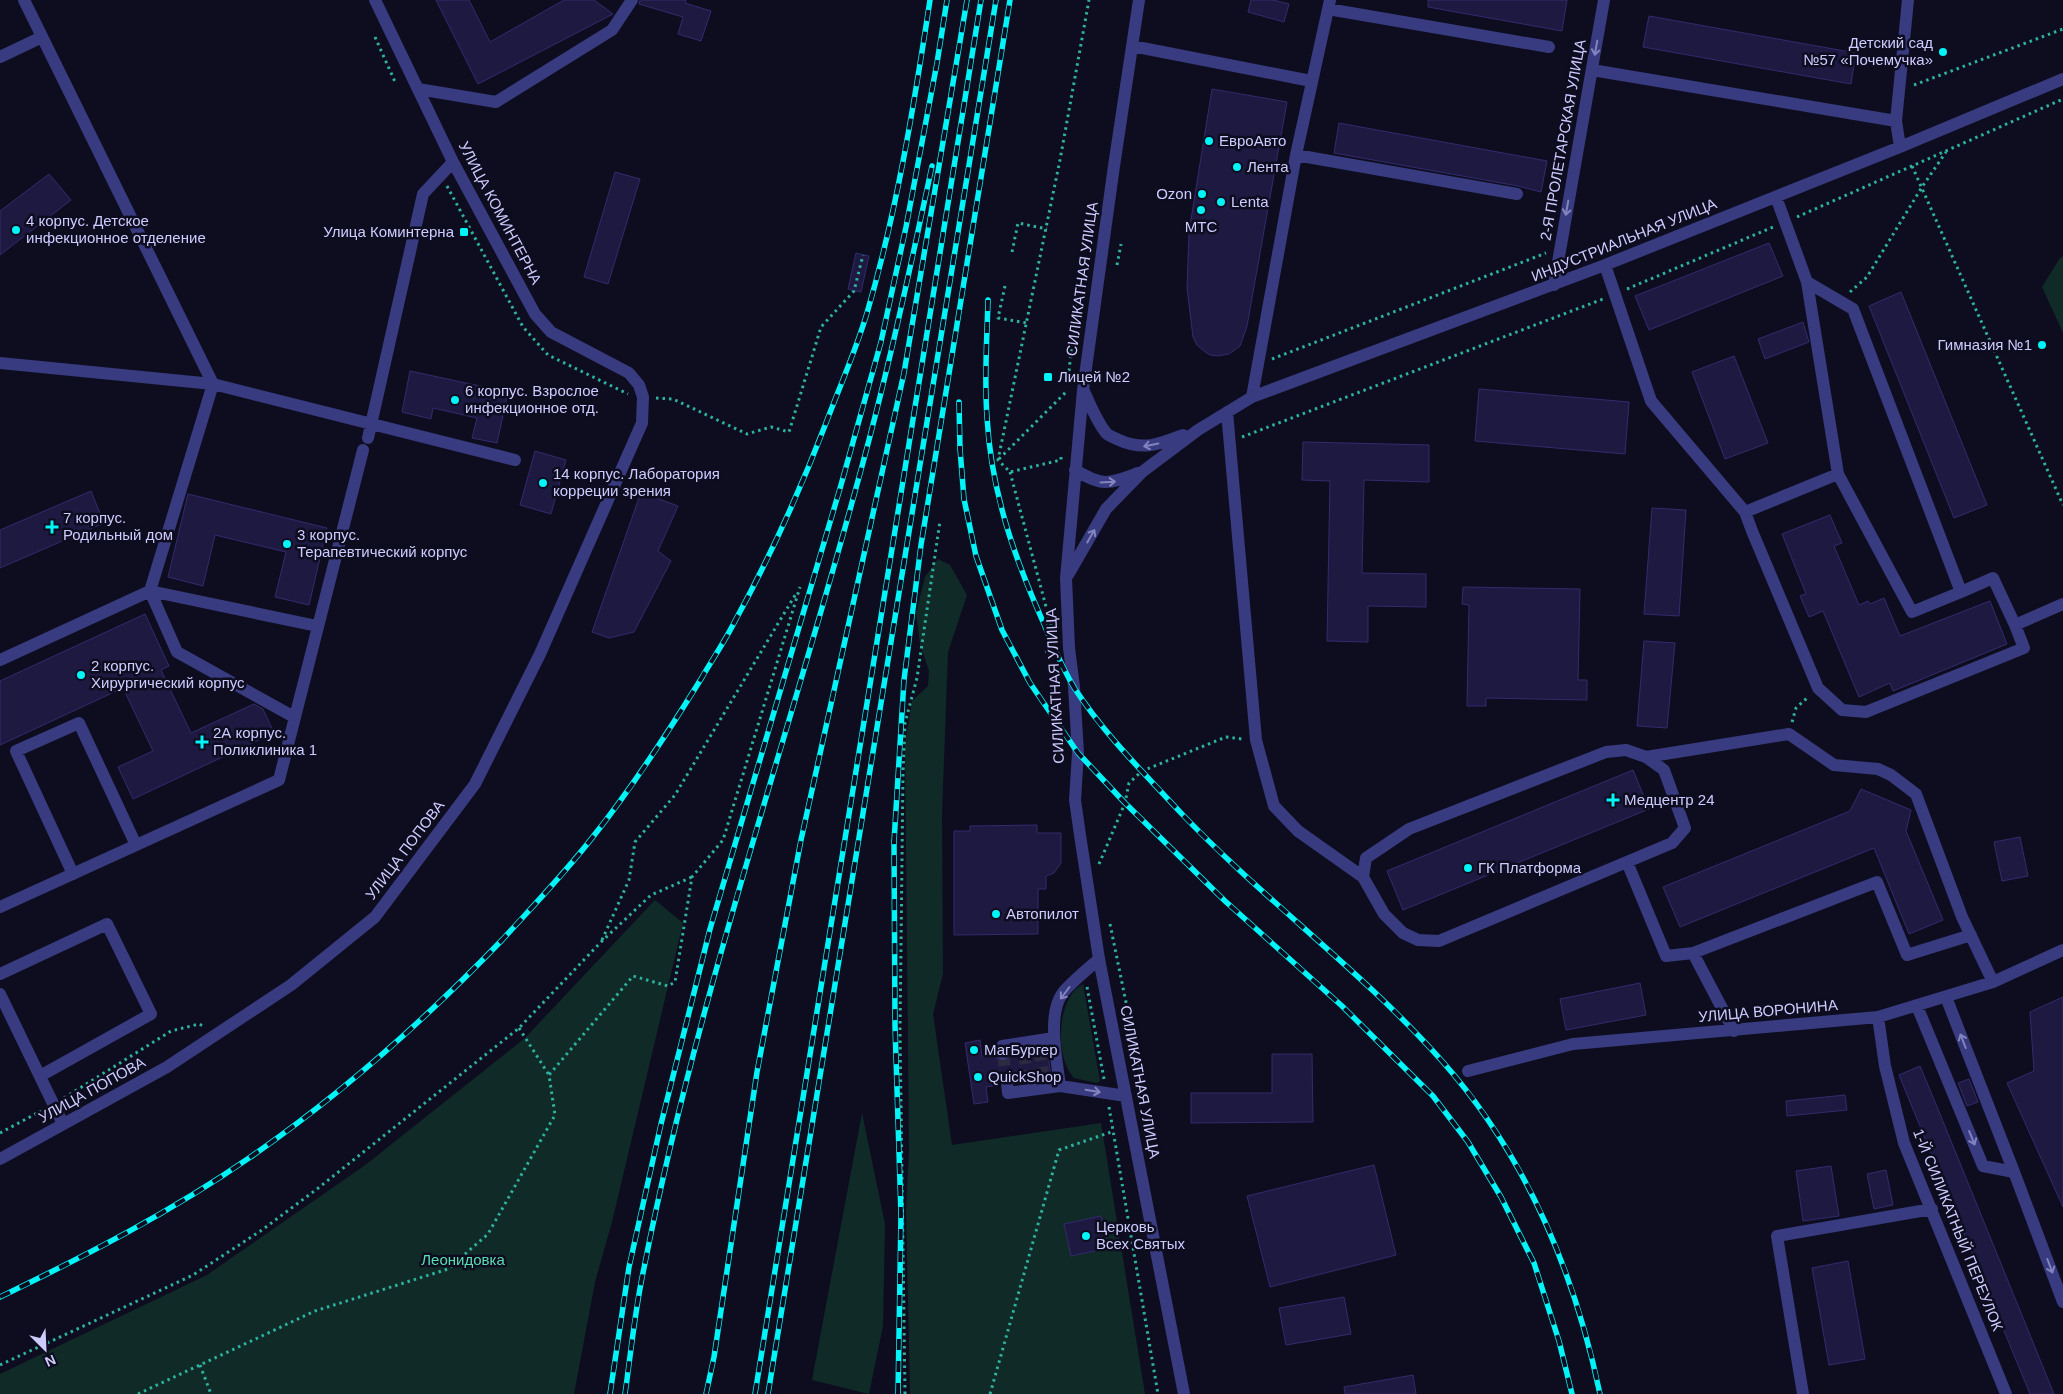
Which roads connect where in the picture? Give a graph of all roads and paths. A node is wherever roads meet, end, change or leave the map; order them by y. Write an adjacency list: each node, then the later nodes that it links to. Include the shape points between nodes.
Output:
1 (24, 0): 11 (street)
2 (375, 0): 20 (street, УЛИЦА КОМИНТЕРНА)
3 (632, 0): 20 (street, via 612,30 496,102)
4 (1089, 0): 32 (path)
5 (1139, 0): 12 (street, СИЛИКАТНАЯ УЛИЦА)
6 (1604, 0): 15 (street, 2-Я ПРОЛЕТАРСКАЯ УЛИЦА, one-way to 15)
7 (1908, 0): 19 (street)
8 (1329, 5): 13 (street); 17 (street)
9 (2063, 29): 19 (path)
10 (373, 34): 18 (path)
11 (42, 37): 14 (street); 45 (street)
12 (1132, 46): 17 (street); 46 (street, СИЛИКАТНАЯ УЛИЦА)
13 (1549, 47)
14 (0, 57)
15 (1592, 70): 22 (street); 33 (street, 2-Я ПРОЛЕТАРСКАЯ УЛИЦА, one-way to 33)
16 (2063, 78): 23 (street, ИНДУСТРИАЛЬНАЯ УЛИЦА)
17 (1311, 81): 25 (street)
18 (396, 84)
19 (1899, 91): 22 (street)
20 (416, 93): 27 (street, УЛИЦА КОМИНТЕРНА)
21 (2063, 99): 24 (path)
22 (1896, 121): 23 (street)
23 (1900, 148): 30 (street, ИНДУСТРИАЛЬНАЯ УЛИЦА)
24 (1946, 151): 26 (path); 28 (path)
25 (1296, 155): 29 (street); 44 (street)
26 (1912, 166): 28 (path); 31 (path)
27 (445, 167): 47 (street, УЛИЦА КОМИНТЕРНА, via 535,314 551,332 629,373 639,385); 51 (street, via 423,194)
28 (1922, 187): 41 (path, via 1867,278); 60 (path)
29 (1518, 194)
30 (1776, 197): 31 (street); 36 (street, ИНДУСТРИАЛЬНАЯ УЛИЦА)
31 (1786, 222): 37 (street); 40 (path)
32 (1047, 228): 34 (path, via 1018,222); 42 (path)
33 (1561, 247): 38 (street, 2-Я ПРОЛЕТАРСКАЯ УЛИЦА); 44 (path)
34 (1012, 252)
35 (862, 255): 47 (path, via 854,291 822,327 789,432 771,427 747,434 673,398)
36 (1605, 265): 38 (street, ИНДУСТРИАЛЬНАЯ УЛИЦА); 40 (street)
37 (1806, 282): 41 (street); 59 (street)
38 (1554, 285): 48 (street, ИНДУСТРИАЛЬНАЯ УЛИЦА)
39 (1004, 286): 42 (path, via 998,318)
40 (1614, 295): 53 (path); 61 (street, via 1652,401)
41 (1840, 301): 65 (street, via 1853,309)
42 (1027, 324): 56 (path)
43 (0, 363): 45 (street)
44 (1257, 365): 48 (street)
45 (213, 384): 51 (street); 64 (street)
46 (1083, 390): 52 (street, ИНДУСТРИАЛЬНАЯ УЛИЦА, one-way to 46, via 1142,447 1121,441 1107,435); 57 (street, СИЛИКАТНАЯ УЛИЦА)
47 (643, 397): 96 (street, УЛИЦА ПОПОВА, via 642,423 540,654 475,784 375,917 291,985)
48 (1252, 397): 50 (street, ИНДУСТРИАЛЬНАЯ УЛИЦА)
49 (1066, 399): 56 (path, via 1067,390)
50 (1227, 412): 52 (street, ИНДУСТРИАЛЬНАЯ УЛИЦА); 53 (street)
51 (371, 423): 55 (street); 68 (street)
52 (1198, 430): 58 (street, ИНДУСТРИАЛЬНАЯ УЛИЦА)
53 (1230, 442): 73 (street)
54 (1062, 452): 56 (path, via 1061,460 1010,472)
55 (514, 460)
56 (998, 460)
57 (1075, 470): 58 (street, ИНДУСТРИАЛЬНАЯ УЛИЦА, one-way to 58, via 1094,481 1106,483); 63 (street, СИЛИКАТНАЯ УЛИЦА)
58 (1142, 472): 63 (street, ИНДУСТРИАЛЬНАЯ УЛИЦА, one-way to 58, via 1106,509)
59 (1838, 474): 61 (street); 65 (street, via 1912,612)
60 (2063, 505)
61 (1745, 512): 70 (street)
62 (940, 521): 117 (path, via 917,678 905,723 903,772 900,1032)
63 (1066, 578): 87 (street, СИЛИКАТНАЯ УЛИЦА, via 1078,753 1075,800)
64 (150, 591): 68 (street); 69 (street); 71 (street, via 177,652)
65 (1961, 592): 67 (street, via 1993,578)
66 (2063, 604): 67 (street)
67 (2015, 625): 70 (street, via 2024,648 1866,712 1842,710)
68 (317, 626): 71 (street)
69 (0, 660)
70 (1818, 688): 72 (path, via 1796,708)
71 (294, 717): 75 (street, via 279,780)
72 (1789, 734): 74 (street); 83 (street, via 1834,765 1878,769 1916,794)
73 (1256, 740): 77 (path, via 1226,737 1142,771 1129,783 1125,803); 80 (street, via 1274,806 1298,831)
74 (1646, 757): 76 (street, via 1664,770 1685,828 1672,843); 80 (street, via 1626,750 1606,752 1409,829 1366,858)
75 (136, 845): 78 (street); 78 (street, via 80,723 16,751)
76 (1627, 862): 80 (street, via 1439,941 1418,940 1402,933 1384,914); 86 (street, via 1666,956)
77 (1099, 866)
78 (73, 874): 81 (street)
79 (692, 877): 84 (path, via 650,895); 84 (path, via 723,840 800,587 675,796 635,842 629,880); 100 (path, via 675,982 668,986 633,976)
80 (1363, 877)
81 (0, 907)
82 (1108, 915): 107 (path, via 1150,1120)
83 (1971, 935): 86 (street, via 1906,955 1877,882); 89 (street)
84 (600, 943): 94 (path)
85 (2063, 950): 89 (street, УЛИЦА ВОРОНИНА)
86 (1693, 953): 95 (street)
87 (1099, 959): 97 (street, one-way to 97, via 1062,994 1056,1010); 104 (street, СИЛИКАТНАЯ УЛИЦА)
88 (0, 974): 101 (street, via 108,924 151,1014)
89 (1993, 982): 91 (street, УЛИЦА ВОРОНИНА)
90 (0, 994): 101 (street)
91 (1946, 996): 92 (street, УЛИЦА ВОРОНИНА); 110 (street, one-way to 91)
92 (1917, 1006): 93 (street, УЛИЦА ВОРОНИНА); 110 (street, one-way to 110, via 1983,1166)
93 (1878, 1017): 95 (street, УЛИЦА ВОРОНИНА); 111 (street, 1-Й СИЛИКАТНЫЙ ПЕРЕУЛОК, via 1885,1066 1904,1143)
94 (519, 1028): 100 (path); 113 (path, via 317,1189 193,1275)
95 (1734, 1030): 99 (street, УЛИЦА ВОРОНИНА, via 1573,1044)
96 (218, 1033): 105 (path, via 199,1024 171,1031); 106 (street, УЛИЦА ПОПОВА, via 167,1067)
97 (1054, 1038): 98 (street, via 1039,1045 1002,1046); 103 (street)
98 (1003, 1054)
99 (1468, 1071)
100 (549, 1075): 114 (path, via 555,1115 488,1234 448,1269 315,1312)
101 (40, 1076): 105 (street)
102 (1007, 1083): 103 (street, via 1008,1093 1044,1083)
103 (1060, 1086): 104 (street, one-way to 104)
104 (1126, 1096): 107 (street, СИЛИКАТНАЯ УЛИЦА)
105 (54, 1104): 106 (street); 108 (path)
106 (63, 1124): 109 (street, УЛИЦА ПОПОВА)
107 (1132, 1126): 118 (path, via 1059,1150); 119 (street, СИЛИКАТНАЯ УЛИЦА)
108 (0, 1133)
109 (0, 1159)
110 (2014, 1172): 112 (street, one-way to 112)
111 (1932, 1209): 120 (street, via 1777,1236); 121 (street, 1-Й СИЛИКАТНЫЙ ПЕРЕУЛОК)
112 (2063, 1302)
113 (0, 1365)
114 (200, 1365): 115 (path); 116 (path)
115 (138, 1394)
116 (211, 1394)
117 (905, 1394)
118 (990, 1394)
119 (1184, 1394)
120 (1803, 1394)
121 (2006, 1394)

